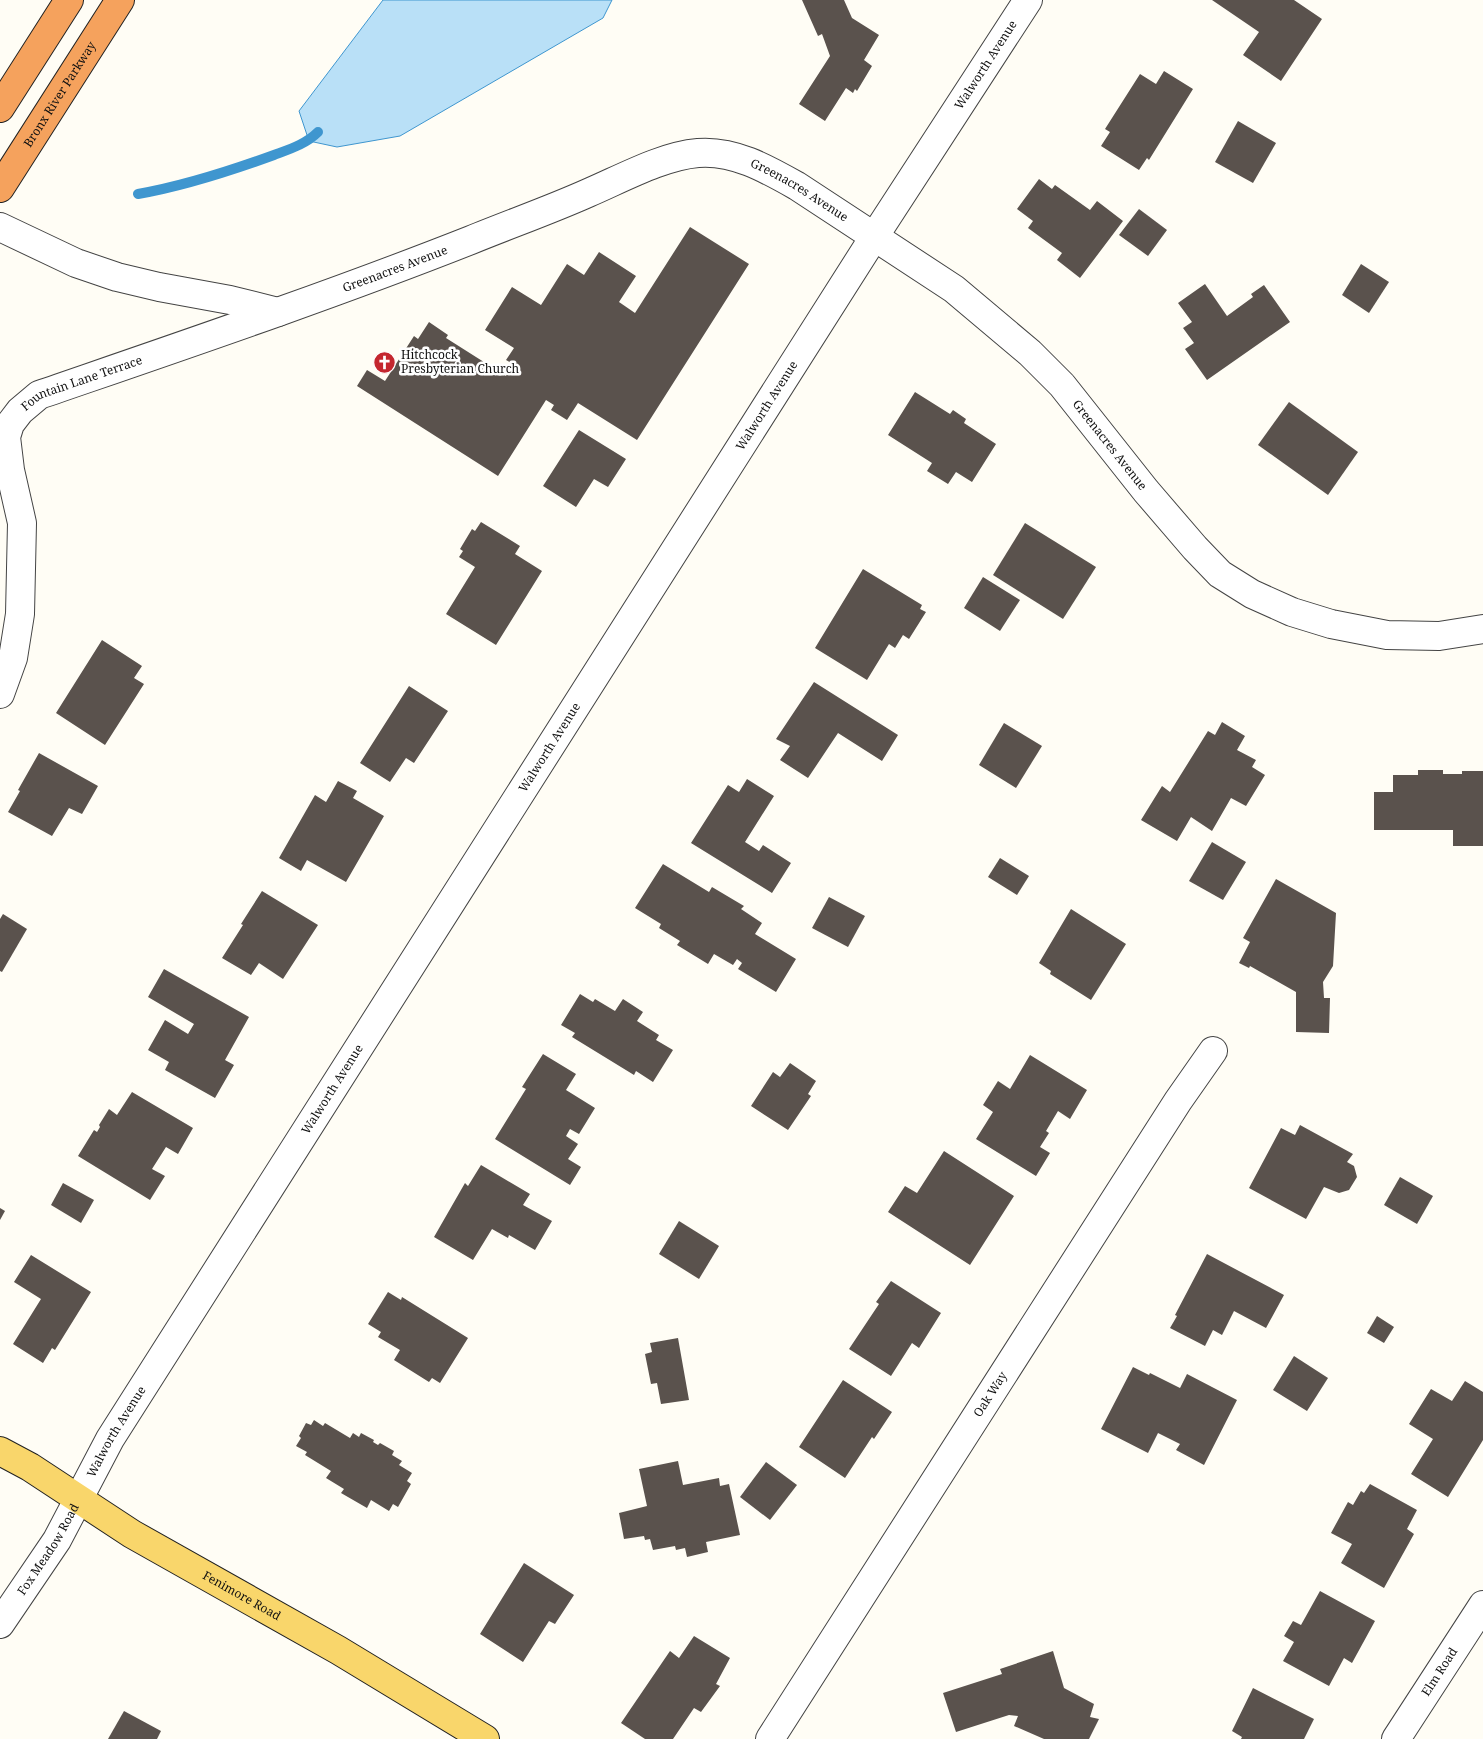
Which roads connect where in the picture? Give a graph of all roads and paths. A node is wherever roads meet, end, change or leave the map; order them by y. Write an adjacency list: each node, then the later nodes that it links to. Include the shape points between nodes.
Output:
1 (69, 0): 4 (highway)
2 (120, 0): 5 (highway, Bronx River Parkway)
3 (1028, 0): 7 (street, Walworth Avenue)
4 (0, 108)
5 (0, 188)
6 (2, 228): 8 (street, via 76,263 117,276)
7 (874, 237): 8 (street, Greenacres Avenue, via 770,171 715,152 696,153 677,156 413,263); 9 (street, Greenacres Avenue, via 954,289 1030,353 1062,385 1152,498 1220,574 1284,609 1331,624 1387,635 1439,636); 13 (street, Walworth Avenue, via 115,1430)
8 (278, 312): 10 (street, Fountain Lane Terrace, via 39,395 10,424 6,437 22,523 20,614 12,658)
9 (1483, 629)
10 (0, 694)
11 (1213, 1051): 17 (street, Oak Way)
12 (0, 1451): 13 (main road, Fenimore Road)
13 (79, 1498): 15 (street, Fox Meadow Road, via 57,1540); 16 (main road, Fenimore Road, via 132,1534 338,1650)
14 (1483, 1606): 18 (street, Elm Road)
15 (0, 1624)
16 (485, 1739)
17 (770, 1739)
18 (1396, 1739)

